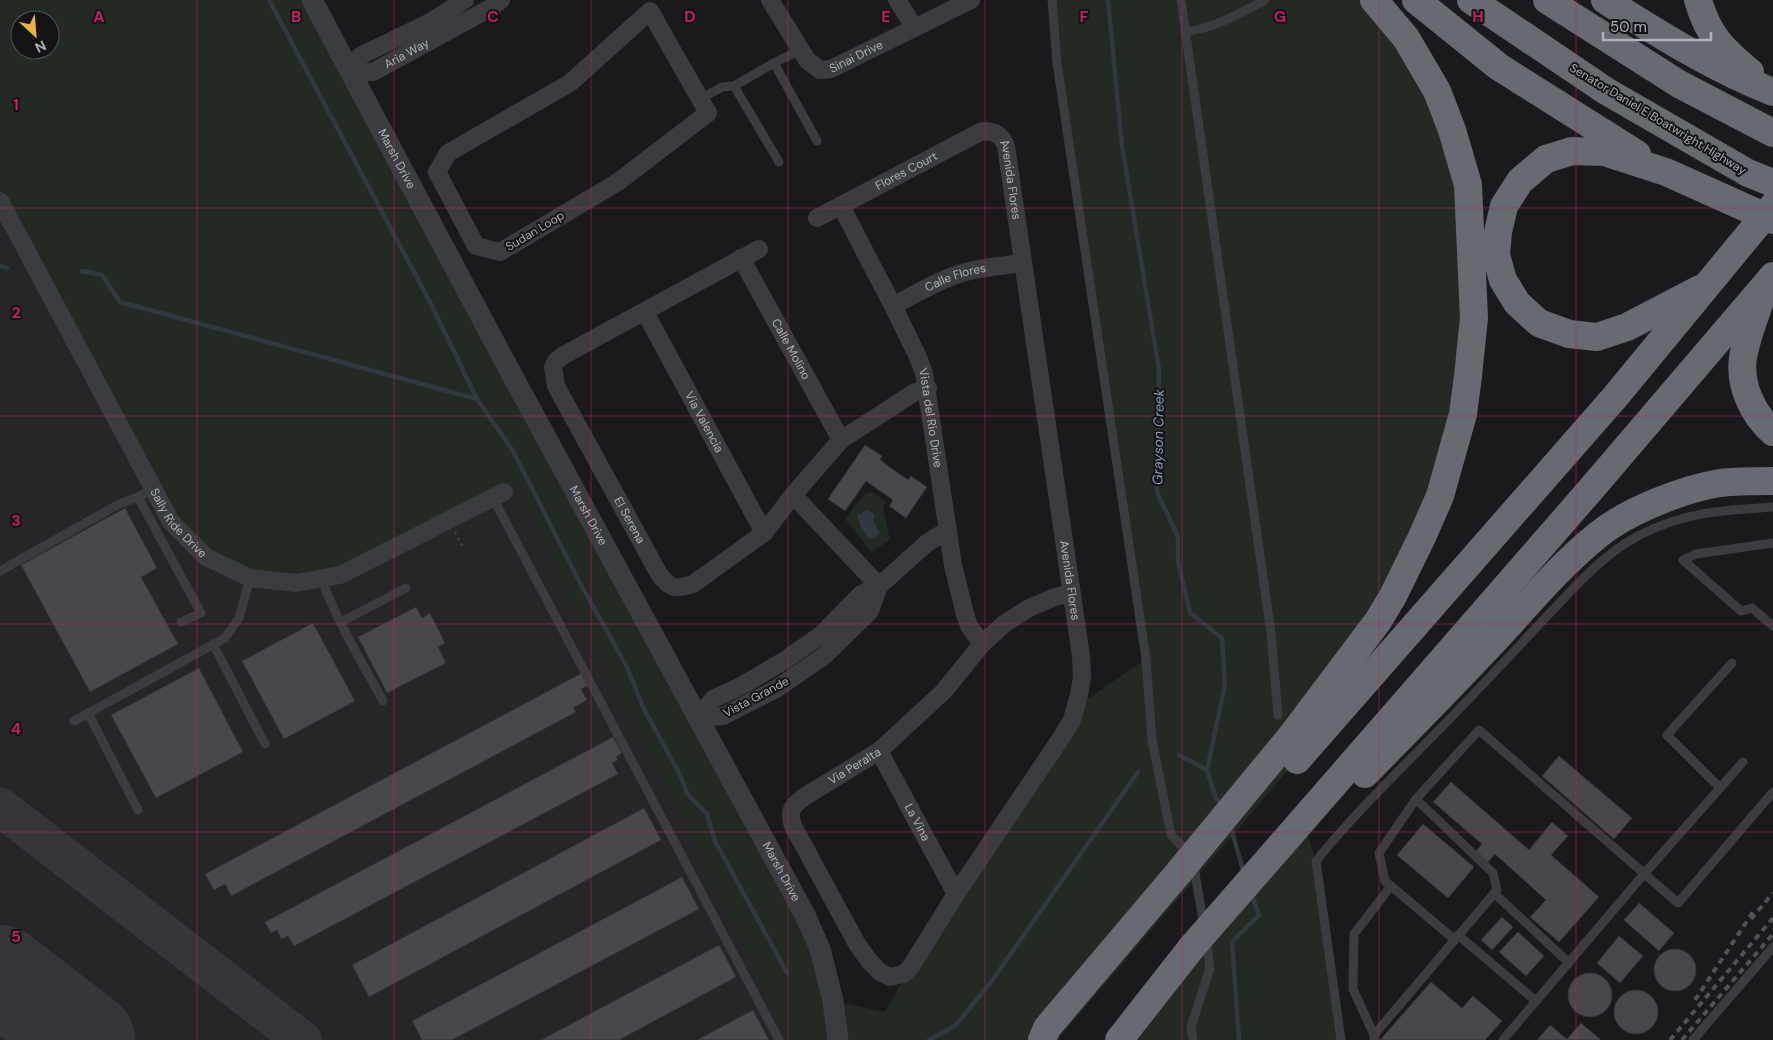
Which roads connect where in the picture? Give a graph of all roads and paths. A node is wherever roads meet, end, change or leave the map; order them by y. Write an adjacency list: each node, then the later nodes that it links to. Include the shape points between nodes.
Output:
1 (312, 0): 21 (street, Marsh Drive)
2 (465, 0): 21 (street, Aria Way, via 432,21 360,56)
3 (501, 0): 21 (street, Aria Way, via 373,72)
4 (770, 0): 19 (street, Sinai Drive)
5 (897, 0): 17 (street)
6 (1052, 0): 94 (lane, via 1057,62 1146,659 1152,740 1171,835 1192,856 1210,968 1191,1027)
7 (1181, 0): 18 (lane)
8 (1265, 0): 18 (lane, via 1205,29)
9 (1374, 0): 69 (highway, via 1406,38 1437,91 1468,185 1474,318 1468,376 1462,414 1440,496 1393,596 1378,621)
10 (1416, 0): 29 (highway, via 1500,67)
11 (1471, 0): 30 (highway, Senator Daniel E Boatwright Highway, via 1606,91 1748,173)
12 (1547, 0): 25 (highway, via 1679,84)
13 (1605, 0): 23 (highway, via 1737,77)
14 (1698, 0): 23 (highway, via 1709,32 1726,52)
15 (963, 2): 17 (street, Sinai Drive)
16 (646, 5): 24 (street, Sudan Loop); 24 (street, Sudan Loop, via 570,83 448,153 437,172 476,246 500,252 618,182 708,113)
17 (915, 28): 19 (street, Sinai Drive, via 831,70 813,66)
18 (1185, 32): 69 (lane, via 1271,632)
19 (800, 50): 20 (lane)
20 (774, 63): 22 (lane); 27 (lane)
21 (351, 72): 67 (street, Marsh Drive)
22 (734, 86): 24 (lane, via 722,87); 28 (lane)
23 (1773, 90)
24 (700, 99)
25 (1773, 133)
26 (998, 134): 32 (street, Flores Court, via 982,131); 37 (street, Avenida Flores, via 1006,146)
27 (817, 141)
28 (779, 162)
29 (1666, 172): 33 (highway); 39 (highway, via 1604,152 1572,150 1546,159 1520,181 1504,206 1496,255 1503,280 1517,303 1539,323 1569,334 1597,337 1627,326)
30 (1773, 183)
31 (0, 201): 46 (street, Sally Ride Drive)
32 (841, 206): 34 (street, Flores Court); 40 (street, Vista del Rio Drive)
33 (1767, 217): 39 (highway)
34 (817, 218)
35 (759, 248): 36 (street, El Serena)
36 (741, 258): 41 (street, El Serena); 44 (street, Calle Molino)
37 (1022, 263): 40 (street, Calle Flores, via 954,275); 58 (street, Avenida Flores)
38 (1769, 281): 43 (highway, via 1743,359 1744,383 1752,406); 77 (highway)
39 (1708, 286): 69 (highway, via 1615,397)
40 (893, 306): 42 (street, Vista del Rio Drive, via 918,357)
41 (645, 312): 51 (street, Via Valencia); 51 (street, El Serena, via 556,361 553,376 556,386 666,584 682,588 693,584)
42 (928, 388): 44 (street, El Serena, via 915,392); 50 (street, Vista del Rio Drive)
43 (1773, 432)
44 (841, 440): 48 (street, El Serena)
45 (1773, 481): 77 (highway, via 1721,483 1694,489 1662,499 1600,533 1572,558 1328,812 1321,818)
46 (146, 493): 53 (lane, via 119,504); 54 (street, Sally Ride Drive, via 206,557); 59 (lane, via 201,613)
47 (498, 495): 55 (street, Sally Ride Drive, via 340,575); 89 (lane)
48 (793, 495): 51 (street, El Serena); 56 (street)
49 (1773, 507): 95 (lane, via 1700,513 1668,522 1636,537 1608,556 1582,579 1316,861)
50 (948, 530): 56 (street, Vista Grande, via 927,543); 63 (street, Vista del Rio Drive, via 965,614)
51 (764, 533)
52 (1773, 543): 61 (lane, via 1696,554 1683,560 1741,612 1752,608)
53 (0, 571)
54 (250, 578): 55 (street, Sally Ride Drive, via 296,583); 62 (lane, via 239,618 225,638)
55 (321, 578): 60 (lane)
56 (880, 586): 67 (street, Vista Grande, via 870,611 824,656 776,689 723,716)
57 (406, 588): 60 (lane)
58 (1072, 593): 63 (street, Via Peralta, via 1029,608); 82 (street, Avenida Flores, via 1082,677 1072,720)
59 (182, 622)
60 (341, 622): 65 (lane)
61 (1773, 626)
62 (213, 644): 66 (lane); 70 (lane)
63 (982, 644): 71 (street, Via Peralta, via 944,691)
64 (1732, 663): 73 (lane, via 1666,735)
65 (383, 701)
66 (88, 713): 68 (lane); 76 (lane)
67 (698, 718): 90 (street, Marsh Drive, via 805,914 820,949 833,1001)
68 (74, 721)
69 (1289, 736): 79 (highway)
70 (265, 744)
71 (879, 751): 82 (street, La Vina); 86 (street, Via Peralta, via 796,803 790,818 857,944 880,972)
72 (1743, 762): 73 (lane)
73 (1720, 788): 78 (lane)
74 (1773, 792): 78 (lane, via 1678,903)
75 (1416, 798): 78 (lane, via 1478,730); 80 (lane, via 1378,853 1384,881); 81 (lane, via 1493,873 1497,890)
76 (138, 810)
77 (1306, 822): 93 (highway, bridge, via 1282,844 1192,947)
78 (1644, 874): 85 (lane)
79 (1182, 882): 91 (highway, via 1047,1028); 92 (highway)
80 (1391, 886): 83 (lane); 88 (lane, via 1354,934 1353,989)
81 (1494, 893): 83 (lane); 85 (lane)
82 (956, 894): 86 (street, Avenida Flores, via 910,968)
83 (1456, 938): 87 (lane); 88 (lane)
84 (1773, 947): 97 (lane)
85 (1568, 963): 87 (lane)
86 (896, 977)
87 (1536, 1001): 96 (lane)
88 (1374, 1037)
89 (779, 1040)
90 (838, 1040)
91 (1042, 1040)
92 (1057, 1040)
93 (1119, 1040)
94 (1193, 1040)
95 (1340, 1040)
96 (1503, 1040)
97 (1693, 1040)

